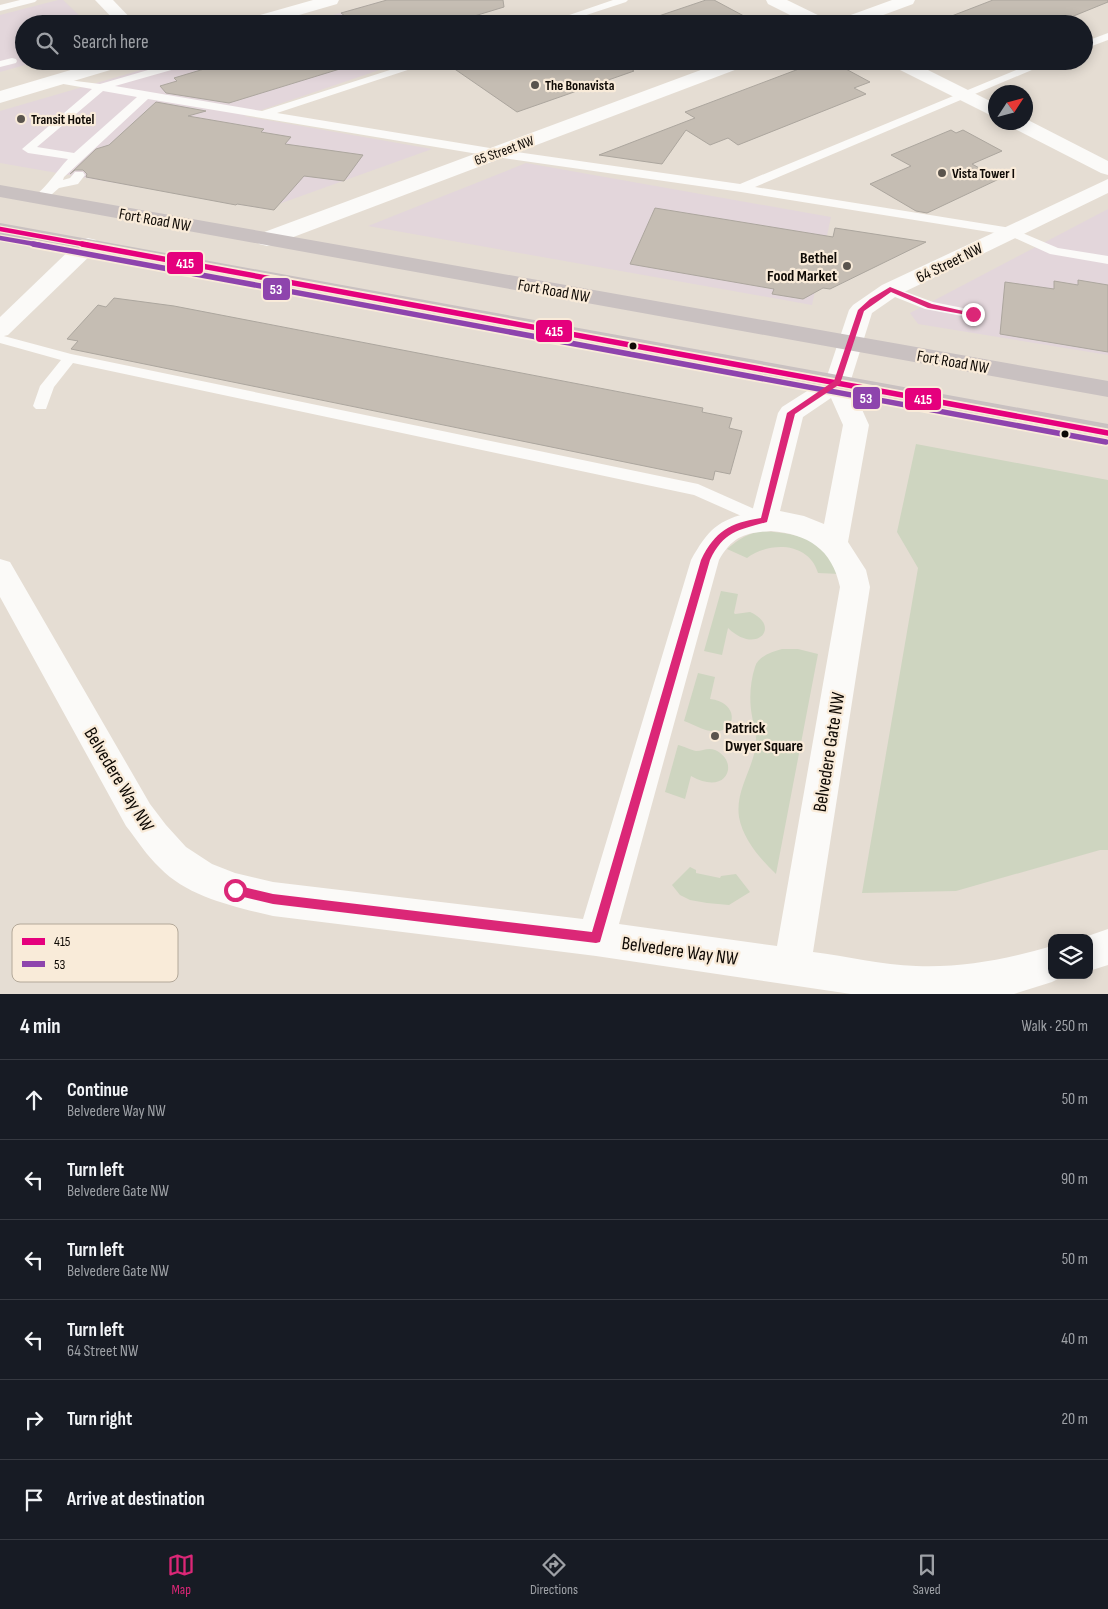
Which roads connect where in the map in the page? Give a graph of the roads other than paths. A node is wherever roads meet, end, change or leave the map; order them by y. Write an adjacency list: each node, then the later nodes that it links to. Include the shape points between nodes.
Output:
1 (32, 0): 7 (lane)
2 (103, 0): 9 (street)
3 (331, 0): 8 (street)
4 (623, 0): 12 (lane)
5 (774, 0): 13 (street)
6 (908, 0): 14 (street)
7 (0, 8)
8 (286, 13): 10 (street); 11 (lane)
9 (119, 15)
10 (279, 15)
11 (289, 15)
12 (576, 15)
13 (804, 15)
14 (867, 15)
15 (1108, 36): 16 (lane)
16 (1093, 42)
17 (12, 61): 18 (lane)
18 (0, 64)
19 (90, 70): 25 (street)
20 (160, 70): 26 (lane)
21 (402, 70): 31 (lane)
22 (718, 70): 33 (street, 65 Street NW)
23 (914, 70): 28 (street)
24 (1027, 70): 28 (lane)
25 (56, 80): 26 (lane); 29 (street)
26 (101, 87): 27 (lane); 34 (lane, via 28,149)
27 (146, 95): 31 (lane); 34 (lane, via 102,142)
28 (965, 96): 30 (street); 38 (lane)
29 (0, 97)
30 (988, 108)
31 (264, 114): 33 (lane)
32 (1032, 130): 35 (street)
33 (496, 153): 38 (lane); 45 (street, 65 Street NW)
34 (77, 157): 40 (lane)
35 (1108, 169)
36 (79, 176): 40 (lane)
37 (1108, 185): 44 (street, 64 Street NW)
38 (741, 188): 44 (lane)
39 (0, 191): 40 (main road, Fort Road NW)
40 (47, 192): 42 (main road, Fort Road NW)
41 (0, 207): 42 (main road)
42 (135, 216): 45 (main road, Fort Road NW)
43 (0, 229): 46 (main road)
44 (1011, 232): 47 (lane, via 1055,251); 48 (street, 64 Street NW)
45 (267, 239): 52 (main road, Fort Road NW)
46 (88, 245): 50 (street); 54 (main road)
47 (1108, 260)
48 (890, 290): 49 (lane, via 930,306); 52 (street, 64 Street NW, via 861,310)
49 (973, 314)
50 (0, 330)
51 (0, 339): 53 (lane)
52 (850, 343): 54 (street, 64 Street NW); 55 (main road, Fort Road NW)
53 (70, 358): 56 (lane, via 47,386); 58 (lane, via 698,490)
54 (837, 382): 57 (main road); 58 (street, via 791,413); 59 (street, via 856,425)
55 (1108, 389)
56 (41, 406)
57 (1108, 434)
58 (764, 520): 59 (street, Belvedere Gate NW, via 794,522 818,531); 61 (street, Belvedere Gate NW, via 727,531 713,545 706,560)
59 (834, 543): 65 (street, Belvedere Gate NW, via 854,575 855,586)
60 (0, 570): 61 (street, Belvedere Way NW, via 138,815 173,858 199,876 235,890 273,899)
61 (596, 938): 65 (street, Belvedere Way NW)
62 (1108, 947): 63 (street)
63 (1093, 952)
64 (1048, 965): 65 (street, Belvedere Way NW, via 1017,975 953,984 915,985)
65 (792, 967)

